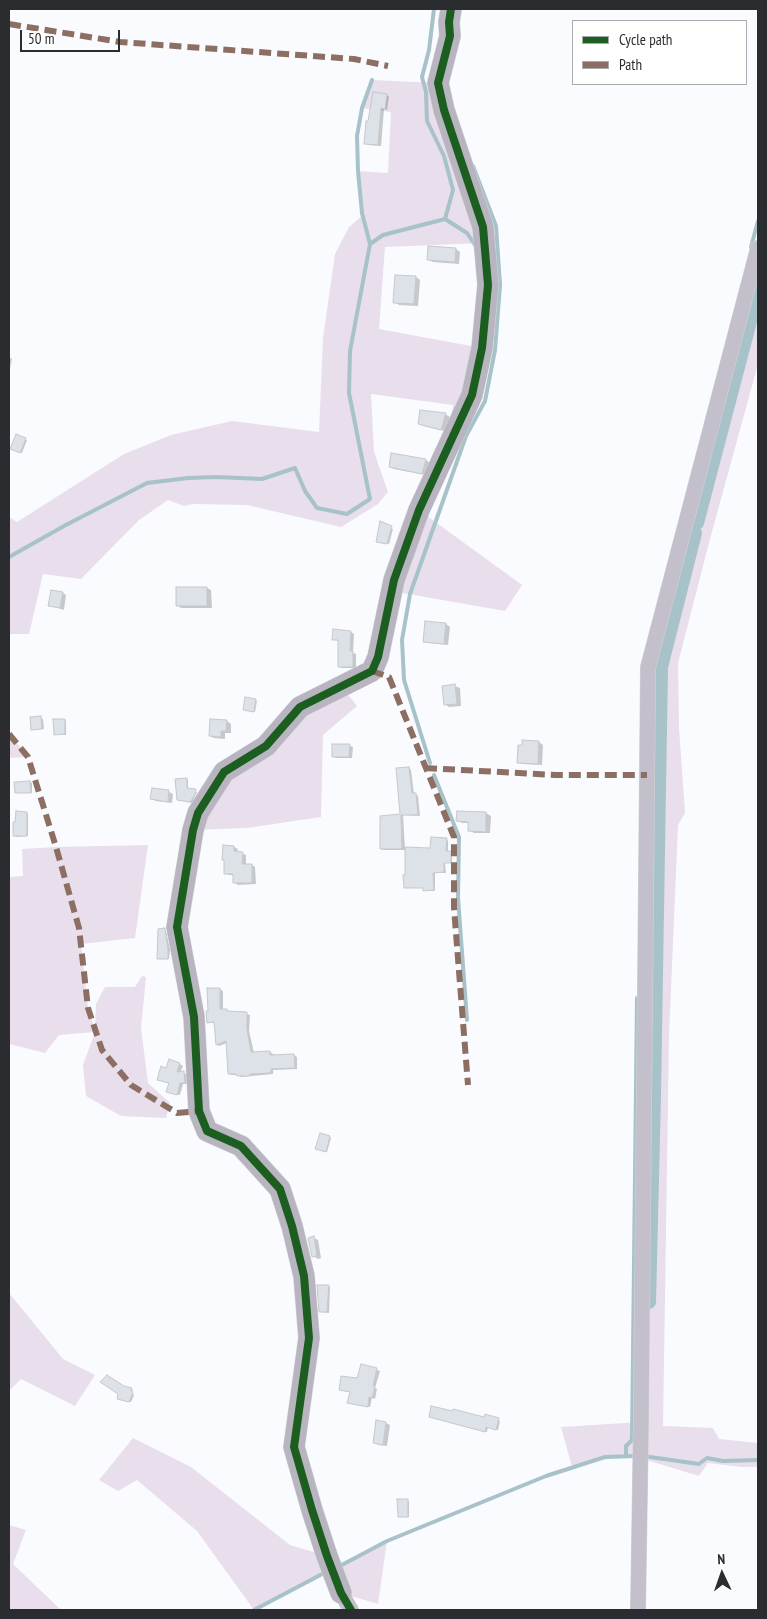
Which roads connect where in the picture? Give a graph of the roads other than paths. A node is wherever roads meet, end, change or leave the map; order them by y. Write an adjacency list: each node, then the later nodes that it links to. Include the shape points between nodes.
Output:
1 (451, 9): 3 (street, via 450,36 438,83 483,227 488,285 482,348 472,395 418,510 394,580 372,672 300,707 266,746 224,772 198,813 177,927 194,1017 199,1111 207,1131 241,1146 280,1188 292,1226 304,1276 309,1338 294,1447 327,1556)
2 (758, 248): 4 (street, via 648,667)
3 (346, 1601)
4 (638, 1610)

